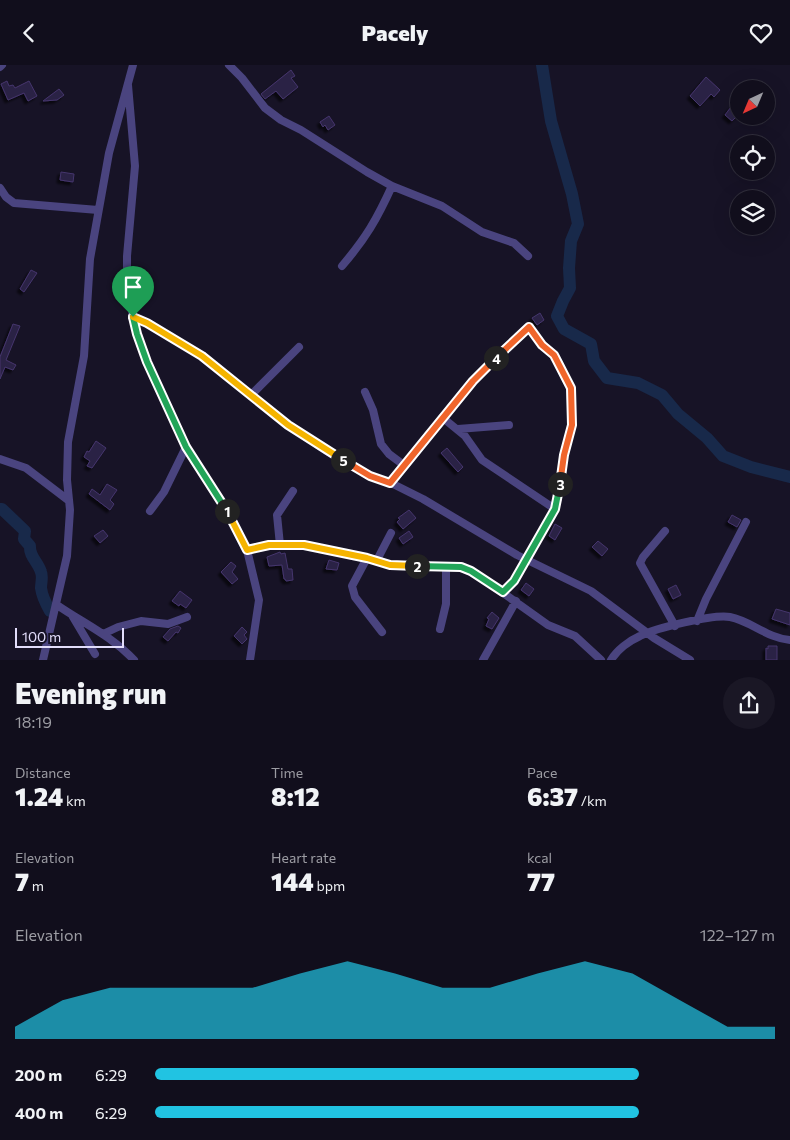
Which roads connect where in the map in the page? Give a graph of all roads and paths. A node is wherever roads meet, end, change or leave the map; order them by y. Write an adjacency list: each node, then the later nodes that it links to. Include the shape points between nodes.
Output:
1 (133, 65): 3 (street)
2 (229, 65): 4 (street, via 272,115)
3 (128, 85): 6 (street, via 109,153); 9 (street, via 135,166 127,285)
4 (392, 186): 7 (street, via 442,206 482,232 509,240); 8 (street, via 377,219)
5 (0, 188): 6 (street, via 14,203)
6 (98, 210): 21 (street, via 88,273 84,356 68,442)
7 (528, 256)
8 (342, 266)
9 (133, 317): 12 (street, via 202,356); 16 (street, via 147,362)
10 (299, 347): 12 (street)
11 (365, 392): 18 (street, via 381,444)
12 (251, 395): 19 (street, via 325,451 370,476)
13 (443, 418): 15 (street); 18 (street); 22 (street, via 473,381 529,327 554,355 571,388 572,425)
14 (509, 425): 15 (street)
15 (458, 429): 22 (street, via 482,459)
16 (186, 447): 23 (street, via 164,492); 28 (street, via 227,511)
17 (0, 459): 21 (street, via 26,468)
18 (405, 466): 19 (street)
19 (390, 483): 30 (street)
20 (294, 491): 27 (street, via 277,515)
21 (68, 500): 35 (street, via 70,531)
22 (555, 509): 30 (street)
23 (150, 511)
24 (746, 521): 38 (street)
25 (664, 531): 39 (street, via 640,563)
26 (391, 533): 31 (street)
27 (280, 545): 28 (street); 29 (street, via 304,545)
28 (247, 550): 48 (street, via 258,600)
29 (367, 558): 31 (street); 41 (street, via 352,591)
30 (526, 559): 33 (street, via 514,581); 42 (street, via 592,591)
31 (377, 560): 32 (street, via 390,565)
32 (446, 567): 33 (street, via 471,571); 40 (street, via 446,604)
33 (503, 592): 34 (street)
34 (516, 601): 49 (street); 50 (street, via 548,625 575,636)
35 (57, 605): 36 (street); 46 (street)
36 (72, 615): 43 (street); 45 (street)
37 (187, 617): 43 (street, via 168,625 141,621)
38 (697, 621): 39 (street); 44 (street, via 730,617 778,639)
39 (675, 626): 42 (street)
40 (440, 629)
41 (382, 632)
42 (647, 633): 51 (street, via 616,652); 52 (street)
43 (103, 634): 47 (street)
44 (790, 640)
45 (96, 655)
46 (43, 660)
47 (134, 660)
48 (250, 660)
49 (483, 660)
50 (601, 660)
51 (611, 660)
52 (690, 660)

